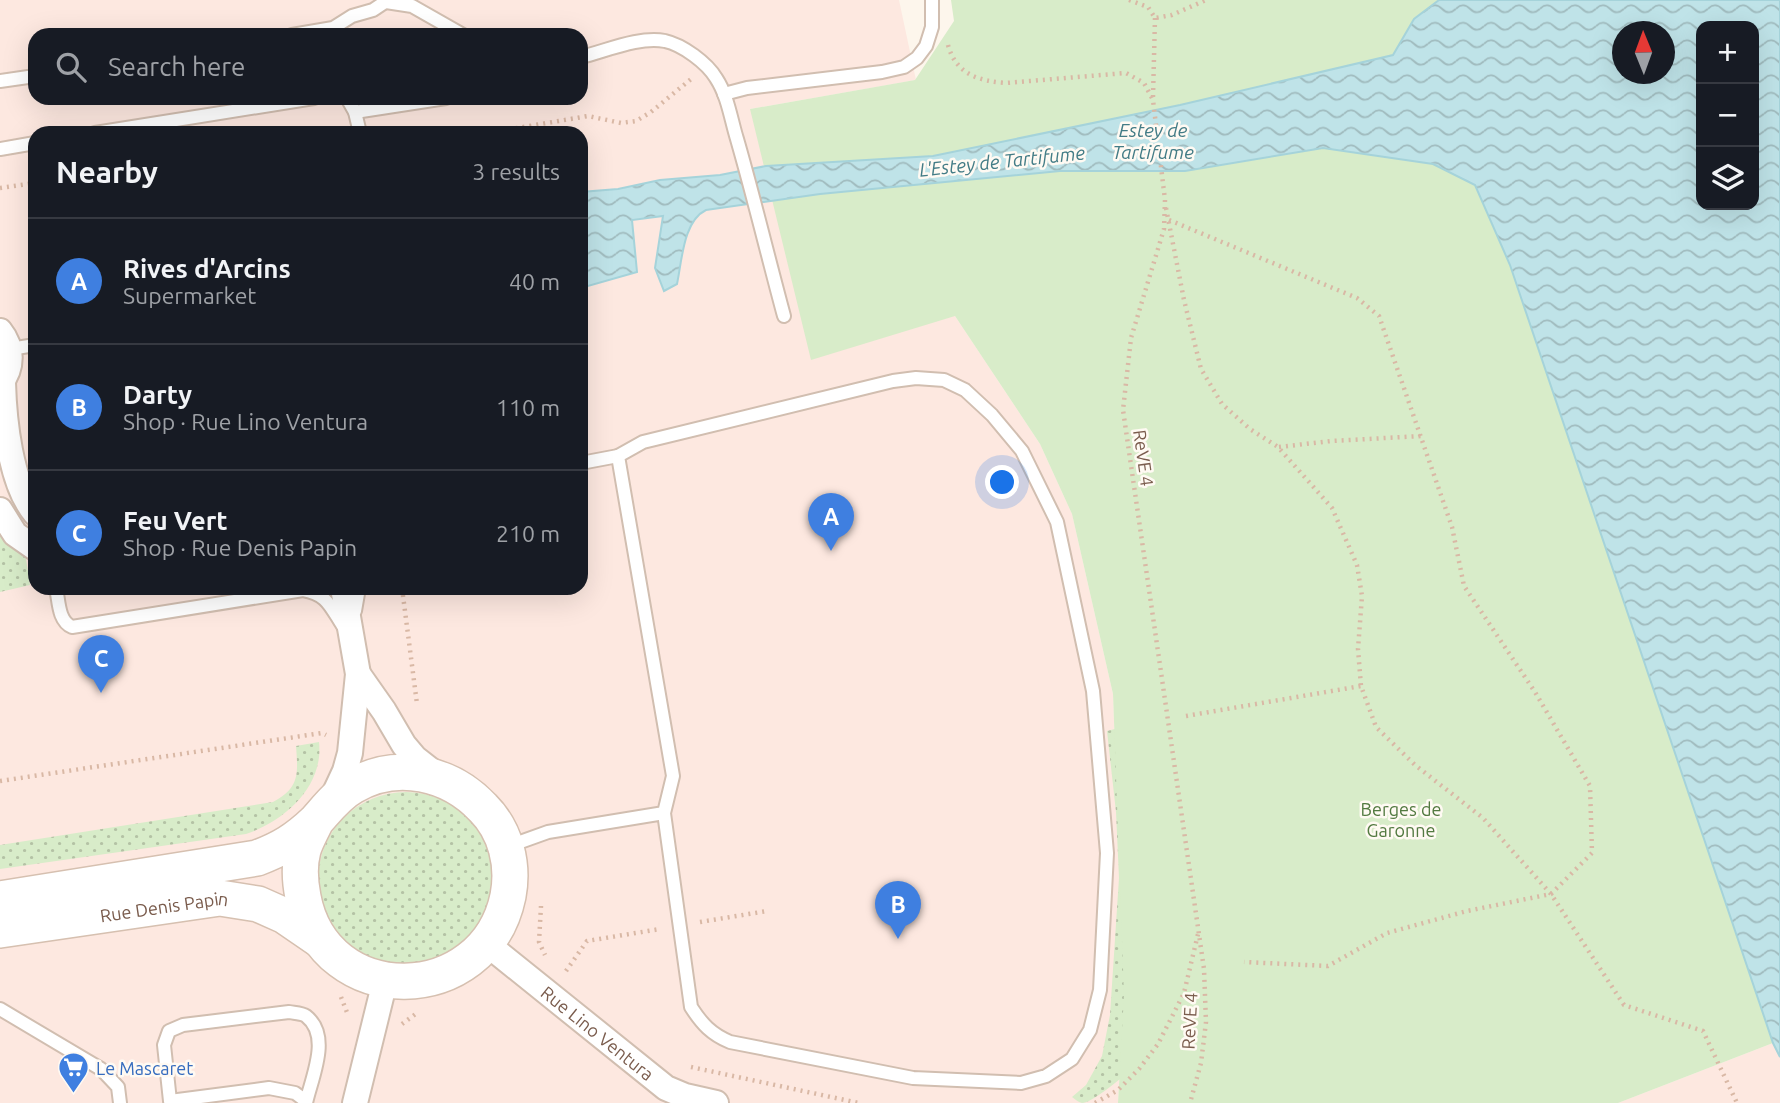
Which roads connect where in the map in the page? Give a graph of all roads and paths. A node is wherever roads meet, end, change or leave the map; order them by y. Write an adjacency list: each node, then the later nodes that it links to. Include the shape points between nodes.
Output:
1 (932, 0): 13 (lane, via 926,46 904,67)
2 (1129, 0): 5 (path, via 1148,7)
3 (1206, 0): 5 (path)
4 (387, 1): 6 (lane, via 352,16); 7 (lane, via 412,6)
5 (1155, 18): 14 (path, ReVE 4)
6 (338, 28)
7 (451, 28)
8 (946, 38): 14 (path, via 960,70 974,77 1006,83 1126,73 1144,83)
9 (588, 55): 10 (lane, via 643,41 664,41)
10 (705, 66): 13 (lane); 21 (path, via 636,121 588,116)
11 (28, 77): 12 (lane)
12 (0, 81)
13 (724, 94): 28 (lane)
14 (1153, 100): 26 (path, ReVE 4)
15 (273, 105): 19 (lane)
16 (351, 105): 18 (lane)
17 (397, 105): 18 (lane)
18 (355, 111): 20 (lane)
19 (149, 126)
20 (358, 126)
21 (529, 126)
22 (28, 144): 23 (lane)
23 (0, 149)
24 (28, 184): 25 (path)
25 (0, 188)
26 (1164, 200): 27 (path); 59 (path, ReVE 4, via 1164,229 1131,338 1123,410)
27 (1169, 220): 32 (path, via 1357,298 1379,316); 33 (path, via 1200,369 1222,404)
28 (783, 316)
29 (5, 340): 30 (lane); 31 (street, via 10,360)
30 (28, 344)
31 (1, 383): 36 (street, via 12,455)
32 (1422, 436): 33 (path); 56 (path, via 1452,527 1464,586 1535,692 1590,786 1592,853)
33 (1278, 447): 47 (path, via 1332,508 1357,565 1362,596)
34 (618, 456): 35 (lane); 54 (lane, via 674,776); 54 (lane, via 643,442 915,377 944,380 965,390 999,424 1022,452 1057,522 1093,691 1107,853 1100,990 1090,1030 1072,1059 1046,1076 1021,1083 913,1078 716,1036 691,1007)
35 (588, 462)
36 (28, 505)
37 (0, 510): 38 (street, via 15,534)
38 (28, 544)
39 (57, 595): 40 (lane, via 62,618 72,627)
40 (263, 595)
41 (321, 595): 45 (lane)
42 (344, 595): 45 (street)
43 (358, 595): 45 (lane)
44 (403, 595): 48 (path)
45 (353, 636): 46 (street)
46 (358, 674): 51 (street, via 404,745); 53 (street, via 350,753)
47 (1361, 686): 49 (path); 56 (path, via 1376,727 1415,765 1483,818)
48 (417, 704)
49 (1186, 716)
50 (327, 736): 52 (path, via 322,733)
51 (441, 778): 53 (street, via 412,772 381,775 353,785); 55 (street, via 470,794 493,818)
52 (0, 781)
53 (323, 812): 57 (street, Rue Denis Papin, via 284,848 257,858); 60 (street, via 303,849 300,881 305,912)
54 (664, 813): 55 (lane, via 548,832)
55 (507, 847): 61 (street, via 511,881 504,915)
56 (1550, 894): 62 (path, via 1387,933 1328,966); 72 (path, via 1624,1005 1703,1031)
57 (0, 899)
58 (0, 930): 60 (street, Rue Denis Papin, via 220,898 258,904)
59 (1199, 932): 70 (path, via 1184,993 1158,1044 1118,1090); 71 (path, ReVE 4, via 1206,1022)
60 (320, 940): 63 (street, via 360,973)
61 (487, 944): 63 (street, via 466,964 441,976); 69 (street, Rue Lino Ventura, via 666,1087)
62 (1244, 962)
63 (385, 981): 68 (street)
64 (0, 1009): 67 (lane, via 101,1069 118,1087)
65 (171, 1102): 66 (lane, via 269,1088 295,1093); 66 (lane, via 164,1045 169,1031 183,1025 289,1012 305,1015 318,1045)
66 (306, 1102)
67 (120, 1103)
68 (355, 1103)
69 (716, 1103)
70 (1095, 1103)
71 (1190, 1103)
72 (1737, 1103)

